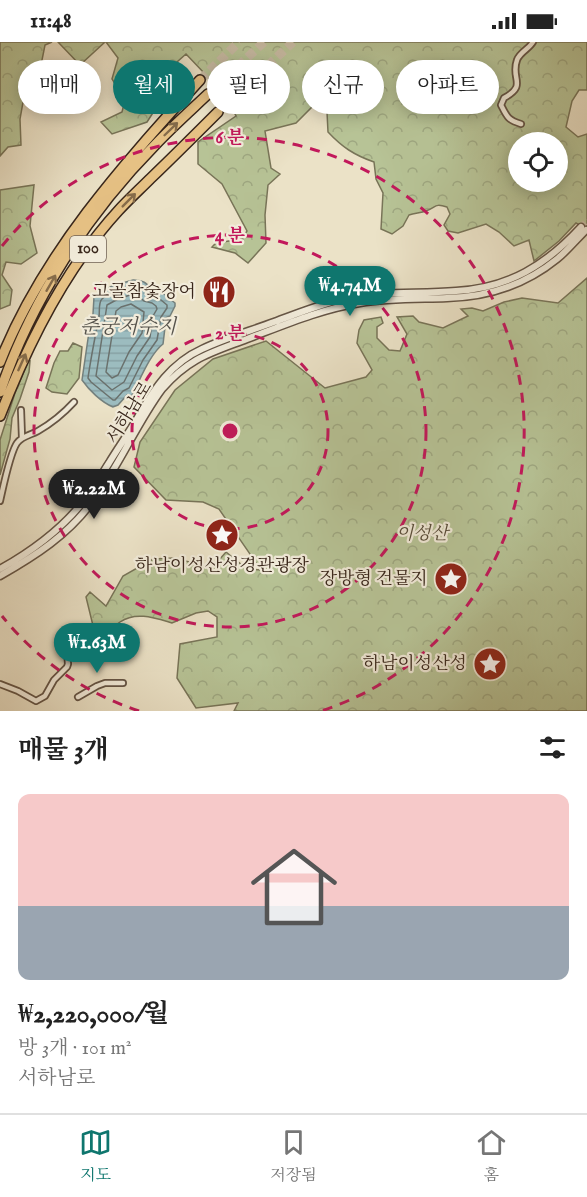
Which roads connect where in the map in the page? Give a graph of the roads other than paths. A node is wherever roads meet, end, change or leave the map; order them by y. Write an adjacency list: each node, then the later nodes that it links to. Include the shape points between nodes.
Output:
1 (533, 42): 5 (street, via 516,61 518,87 501,105 510,120)
2 (200, 80): 6 (highway, 100, via 147,138 74,230 31,298)
3 (207, 95): 7 (highway, 100, one-way to 3, via 43,297 83,233 154,145)
4 (216, 114): 10 (highway, 100, one-way to 4, via 32,340 91,245 117,212)
5 (521, 124)
6 (0, 362)
7 (0, 393)
8 (74, 402): 11 (street, via 56,419)
9 (21, 410): 11 (street)
10 (0, 416)
11 (22, 438): 12 (street, via 12,455)
12 (0, 501)
13 (0, 569): 14 (street, 서하남로, via 42,543 67,521 92,491 151,394 191,354 348,298 392,292 472,290 500,283 539,265 583,228 563,254 545,268 503,289 468,297 381,300 325,310 197,358 174,375 156,396 84,512 46,548)
14 (0, 576)
15 (67, 650): 17 (street, via 67,667 41,699 36,701)
16 (123, 683): 18 (street, via 105,683)
17 (0, 684)
18 (78, 697)

